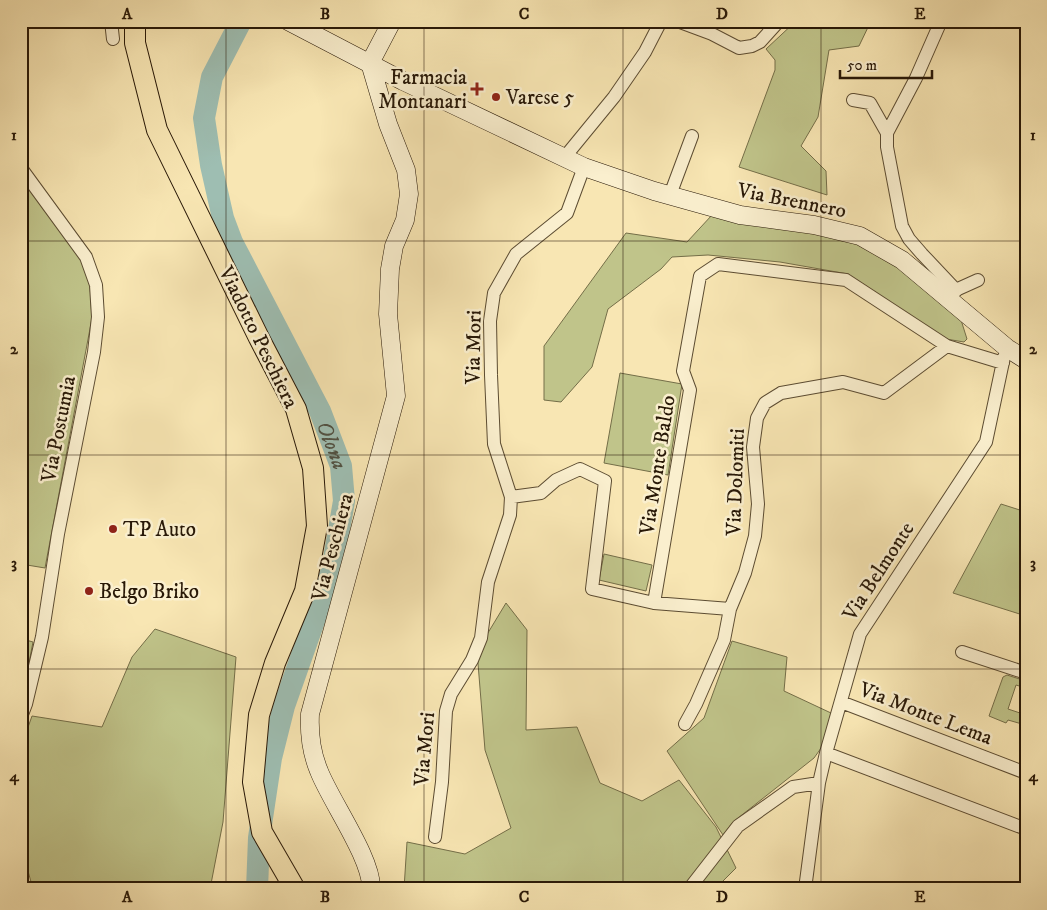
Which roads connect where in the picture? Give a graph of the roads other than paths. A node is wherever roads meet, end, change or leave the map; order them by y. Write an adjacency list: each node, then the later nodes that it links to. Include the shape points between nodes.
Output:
1 (111, 21): 9 (street)
2 (135, 21): 36 (main road, Viadotto Peschiera, via 135,43 157,130 296,409 313,468 318,526 305,591 275,663 259,715 253,782 262,832)
3 (288, 21): 10 (street, Via Brennero)
4 (392, 21): 10 (street)
5 (662, 21): 14 (street, via 614,97)
6 (677, 21): 7 (street, via 740,48 760,42)
7 (779, 21)
8 (941, 21): 12 (street)
9 (113, 39)
10 (370, 63): 14 (street, Via Brennero); 37 (street, Via Peschiera, via 406,170 409,194 405,220 394,246 390,269 388,314 396,396 310,714 310,730 312,752 319,772 361,853 372,880)
11 (853, 100): 12 (street, via 870,103)
12 (887, 133): 19 (street, via 902,226)
13 (692, 136): 17 (street)
14 (564, 158): 15 (street, Via Brennero)
15 (584, 167): 17 (street, Via Brennero); 23 (street, Via Mori, via 567,213 516,254 494,293 490,321 494,444)
16 (21, 168): 29 (street, Via Postumia, via 86,256 96,285 98,317 42,637)
17 (670, 195): 19 (street, Via Brennero, via 740,215 814,225 860,236)
18 (978, 280): 19 (street)
19 (952, 294): 21 (street, Via Brennero)
20 (947, 346): 21 (street); 24 (street, Via Monte Baldo, via 846,280 718,264 700,276 683,371 690,390); 25 (street, Via Dolomiti, via 884,393 843,382 781,393 765,403 757,418 753,447 758,504 755,536 745,574)
21 (1005, 355): 22 (street, Via Brennero); 28 (street, Via Belmonte, via 986,442 860,634)
22 (1026, 360)
23 (511, 498): 24 (street, via 541,493 556,480 580,469 605,481 592,589); 35 (street, Via Mori, via 510,515 488,582 481,638 451,694 446,711)
24 (654, 603): 25 (street)
25 (730, 609): 30 (street, Via Dolomiti, via 724,640)
26 (962, 652): 27 (street)
27 (1026, 673)
28 (841, 702): 31 (street, Via Belmonte); 32 (street, Via Monte Lema)
29 (21, 717)
30 (685, 724)
31 (826, 753): 33 (street, Via Belmonte); 34 (street)
32 (1026, 773)
33 (819, 783): 38 (street, via 793,787 738,826); 39 (street, Via Belmonte)
34 (1026, 829)
35 (435, 837)
36 (296, 889)
37 (371, 889)
38 (689, 889)
39 (805, 889)

